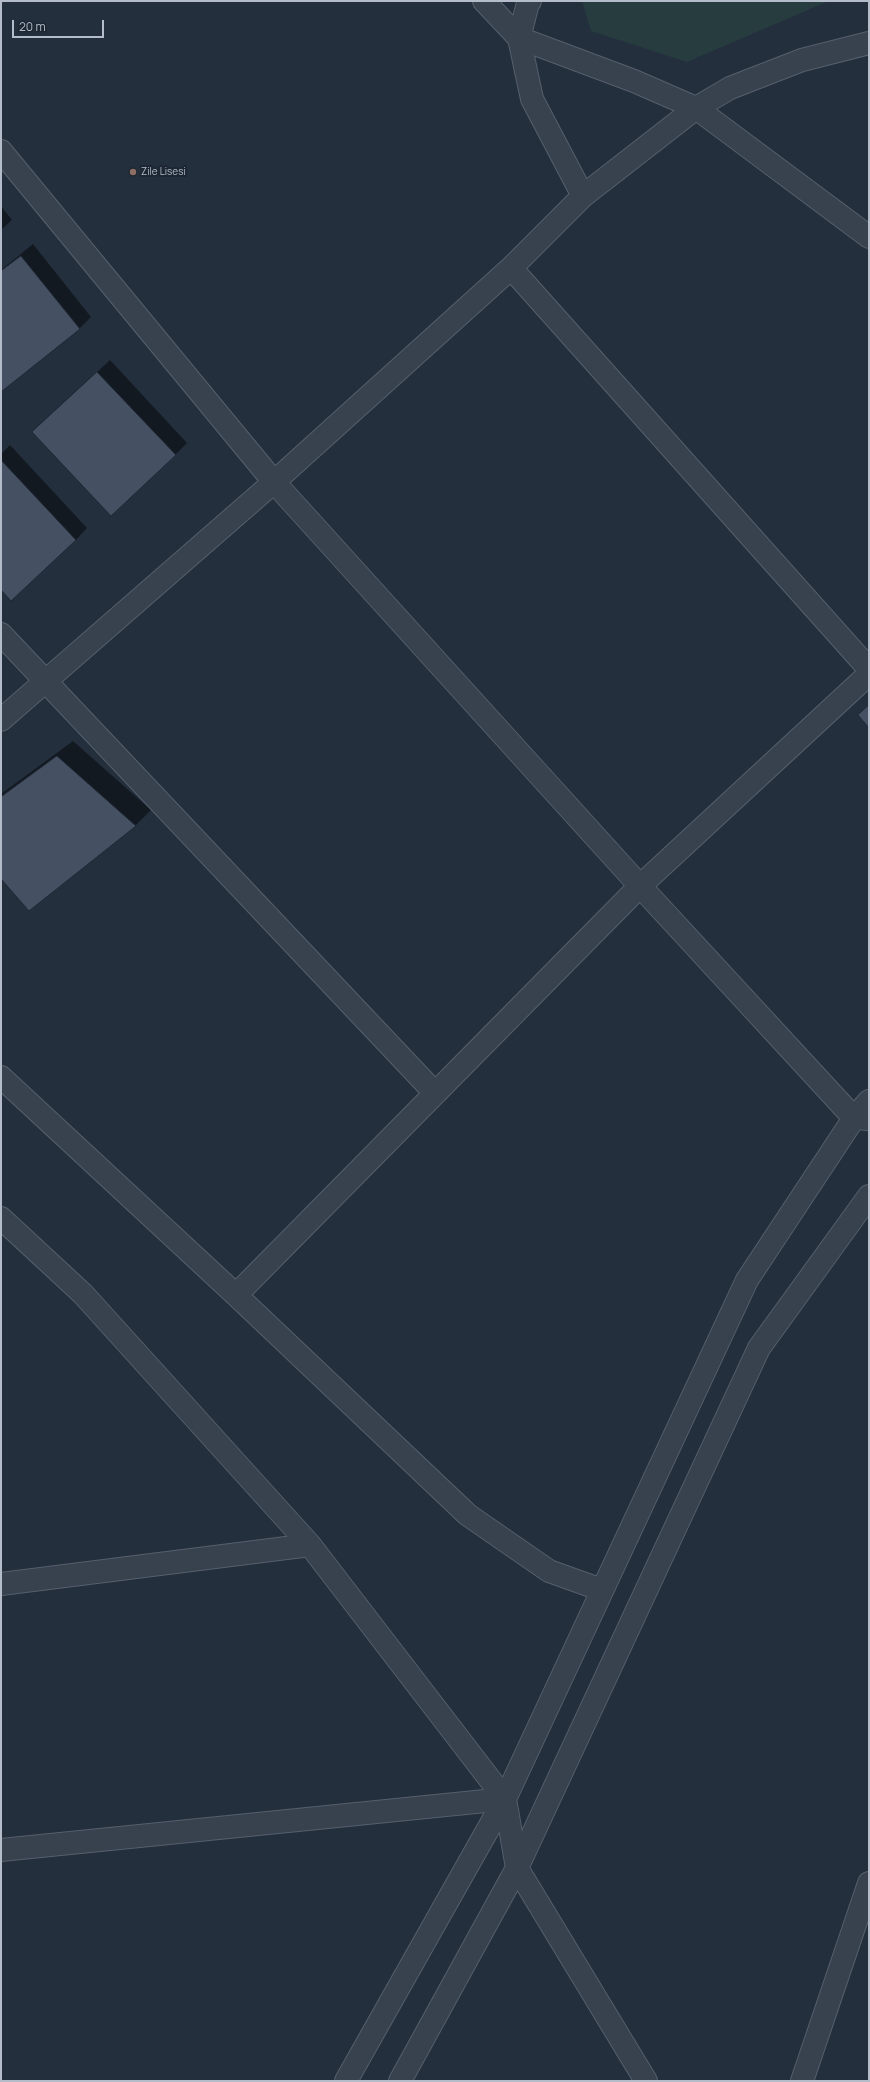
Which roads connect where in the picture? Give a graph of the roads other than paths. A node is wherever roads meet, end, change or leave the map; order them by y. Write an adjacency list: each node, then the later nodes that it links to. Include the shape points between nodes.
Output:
1 (484, 1): 3 (street)
2 (530, 1): 3 (street)
3 (519, 38): 5 (street, via 634,81); 7 (street, via 532,99)
4 (869, 43): 5 (street, via 802,60 730,88)
5 (696, 108): 7 (street); 8 (street)
6 (1, 150): 10 (street)
7 (583, 196): 9 (street)
8 (869, 237)
9 (511, 268): 10 (street); 12 (street)
10 (274, 482): 14 (street); 16 (street)
11 (1, 634): 14 (street)
12 (869, 670)
13 (869, 674): 16 (street)
14 (46, 682): 15 (street); 18 (street)
15 (1, 720)
16 (640, 886): 18 (street); 20 (street)
17 (1, 1077): 23 (street)
18 (435, 1093): 23 (street)
19 (869, 1102): 20 (street)
20 (862, 1118): 26 (street, via 747,1280)
21 (869, 1196): 29 (street, via 759,1348)
22 (1, 1218): 24 (street, via 83,1294)
23 (236, 1295): 26 (street, via 468,1515 549,1570)
24 (310, 1545): 25 (street); 27 (street)
25 (1, 1584)
26 (602, 1590): 27 (street)
27 (505, 1799): 28 (street); 29 (street); 31 (street)
28 (1, 1850)
29 (517, 1868): 32 (street); 33 (street)
30 (869, 1883): 34 (street)
31 (346, 2081)
32 (400, 2081)
33 (646, 2081)
34 (802, 2081)

